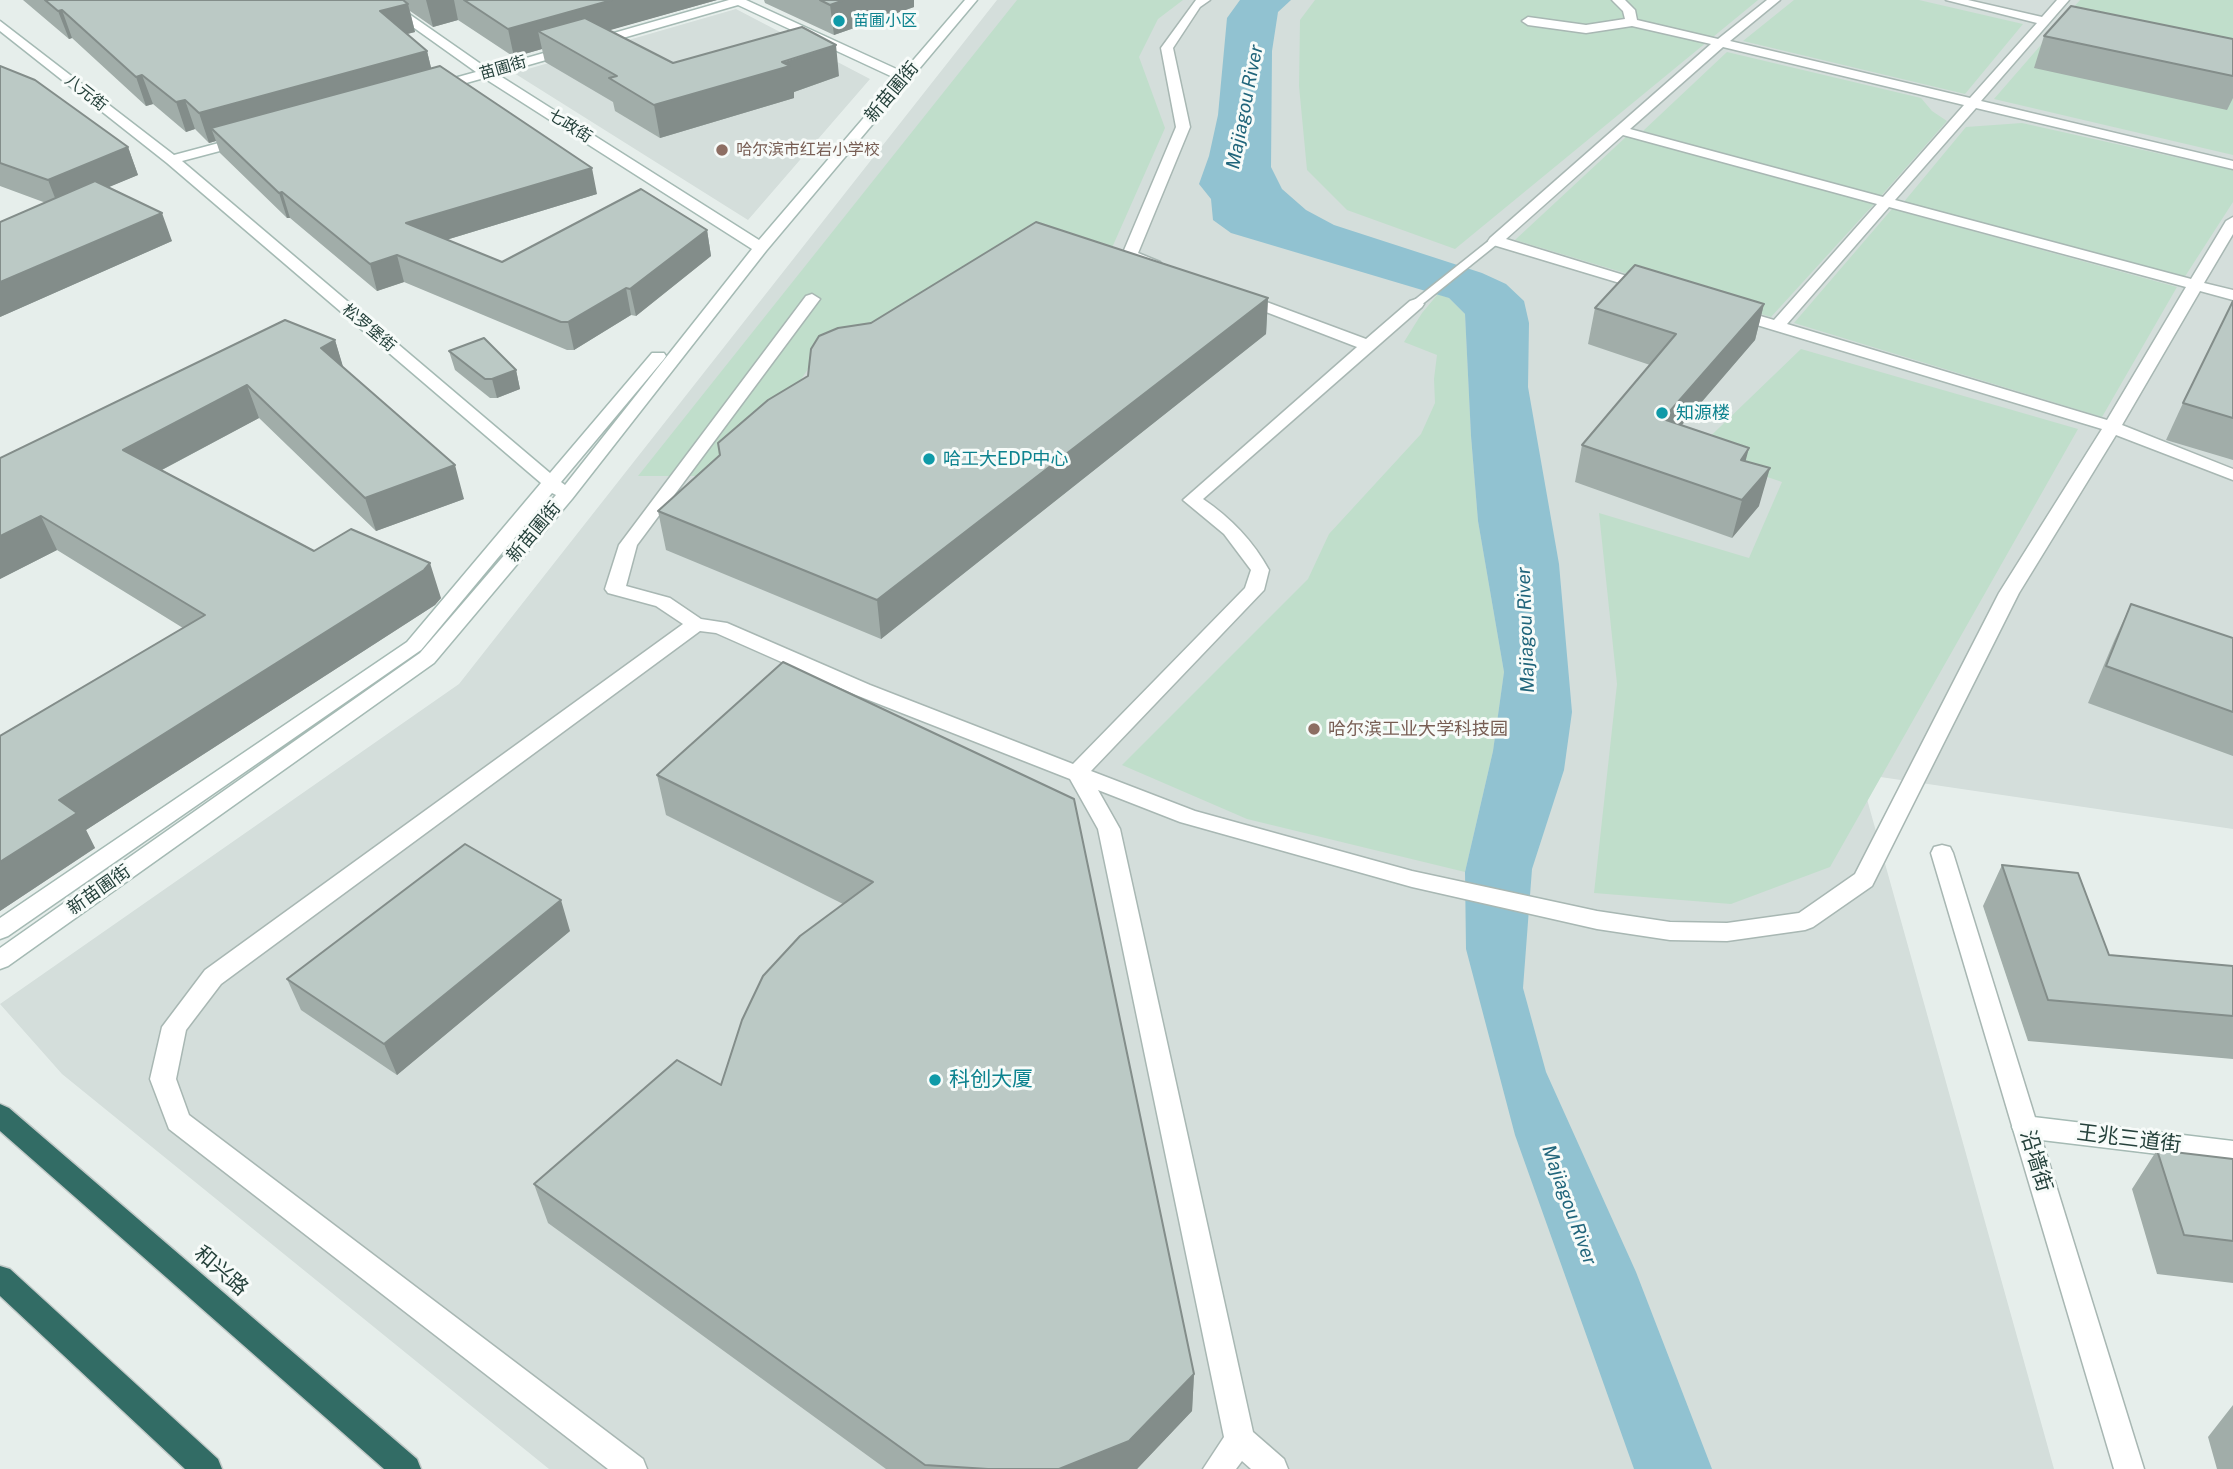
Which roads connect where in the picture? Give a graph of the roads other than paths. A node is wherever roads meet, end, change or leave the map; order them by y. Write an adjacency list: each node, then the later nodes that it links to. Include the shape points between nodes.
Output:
1 (381, 0): 14 (street, 七政街)
2 (956, 0): 15 (street, 新苗圃街)
3 (971, 0): 15 (street, 新苗圃街)
4 (1204, 0): 26 (street, via 1167,48 1183,127 1130,255)
5 (1618, 0): 11 (street, via 1629,10)
6 (1774, 0): 13 (street)
7 (1952, 0): 9 (street)
8 (2063, 0): 9 (street)
9 (2045, 20): 17 (street)
10 (1528, 21): 11 (street, via 1586,29)
11 (1632, 22): 13 (street)
12 (0, 25): 20 (street, 八元街)
13 (1720, 43): 17 (street); 18 (street)
14 (486, 73): 15 (street, 苗圃街, via 739,1); 16 (street, 苗圃街); 25 (street, 七政街)
15 (900, 75): 25 (street, 新苗圃街)
16 (421, 91)
17 (1974, 103): 21 (street); 22 (street)
18 (1622, 131): 22 (street); 24 (street)
19 (264, 135): 20 (street)
20 (172, 160): 38 (street, 松罗堡街)
21 (2233, 165)
22 (1886, 203): 27 (street); 34 (street)
23 (2233, 221): 27 (street)
24 (1495, 241): 28 (street); 32 (lane)
25 (757, 245): 38 (street, 新苗圃街)
26 (1167, 270)
27 (2195, 285): 30 (street); 36 (street)
28 (1662, 291)
29 (1229, 293): 35 (street)
30 (2233, 295)
31 (812, 299): 39 (street, via 628,545 615,589 663,602)
32 (1416, 304): 35 (street)
33 (1713, 307): 34 (street)
34 (1777, 326): 36 (street)
35 (1366, 345): 40 (street, via 1192,500 1219,518 1249,548 1260,570 1254,590)
36 (2112, 427): 37 (street); 40 (street, via 2009,593 1864,880 1805,920 1727,932 1670,931 1597,920 1412,879 1188,817)
37 (2233, 475)
38 (558, 489): 42 (street, 新苗圃街, via 414,646); 43 (street, 新苗圃街, via 427,659)
39 (696, 624): 40 (street, via 720,627 863,690); 51 (street, via 213,977 174,1027 163,1079 178,1121)
40 (1077, 773): 48 (street, via 1109,830)
41 (1942, 853): 45 (street, 沿墙街)
42 (0, 930)
43 (0, 960)
44 (0, 1115): 50 (highway, 和兴路)
45 (2025, 1127): 46 (street, 王兆三道街); 54 (street, 沿墙街)
46 (2233, 1152)
47 (0, 1278): 49 (highway)
48 (1240, 1440): 52 (street); 53 (street)
49 (207, 1469)
50 (406, 1469)
51 (632, 1469)
52 (1218, 1469)
53 (1273, 1469)
54 (2129, 1469)

